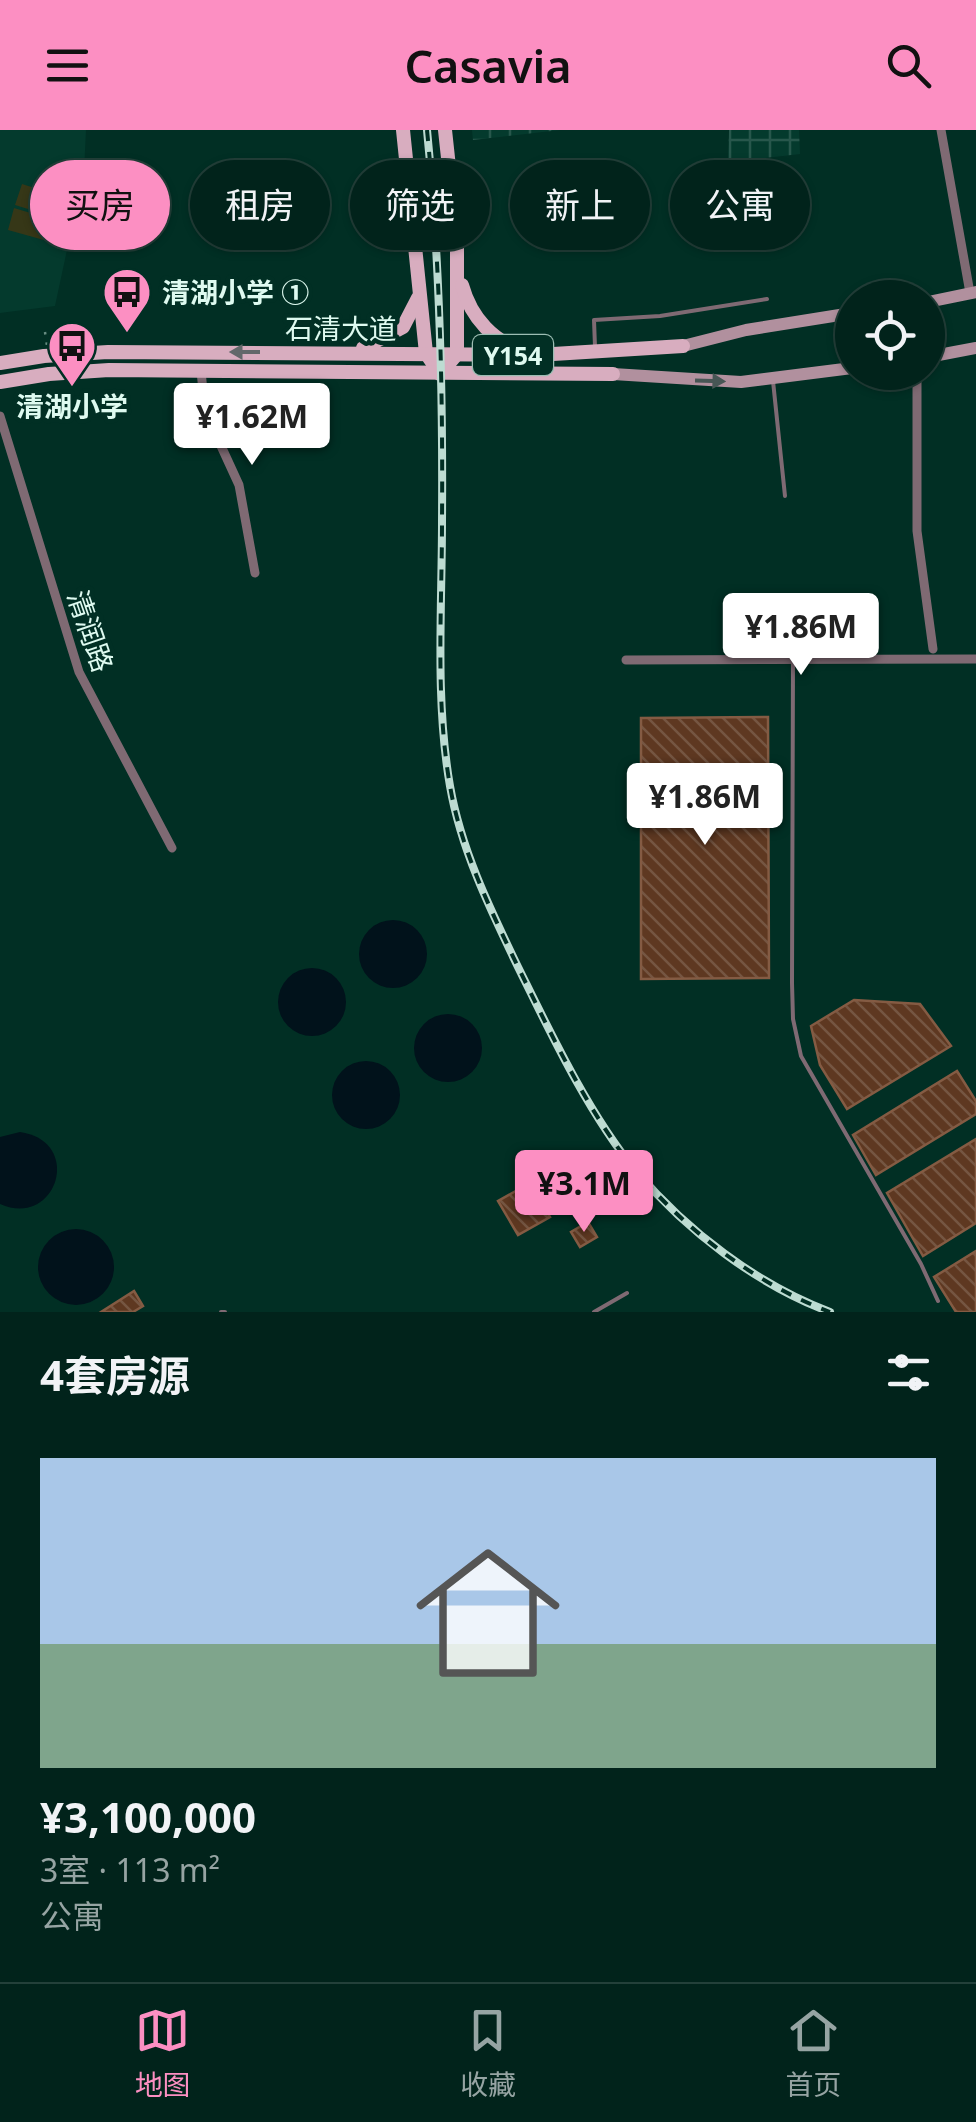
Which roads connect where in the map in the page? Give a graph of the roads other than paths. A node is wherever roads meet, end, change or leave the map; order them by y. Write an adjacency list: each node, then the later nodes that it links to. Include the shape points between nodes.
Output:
1 (403, 130): 5 (main road)
2 (445, 130): 4 (main road)
3 (941, 130): 6 (street)
4 (458, 268): 15 (main road); 17 (main road, via 483,326)
5 (420, 290): 12 (main road, via 404,327 376,344); 14 (main road)
6 (973, 292): 7 (main road)
7 (945, 298)
8 (767, 299): 13 (lane, via 594,320)
9 (835, 316): 10 (main road, Y154)
10 (683, 346): 13 (main road, 石清大道 / Y154)
11 (976, 348): 16 (main road)
12 (343, 352): 14 (main road, 石清大道 / Y154); 18 (main road, 石清大道 / Y154, one-way to 18, via 77,352)
13 (594, 352): 17 (main road, 石清大道 / Y154)
14 (426, 354): 15 (main road, 石清大道 / Y154); 21 (main road)
15 (457, 354): 17 (main road, 石清大道 / Y154); 21 (main road)
16 (945, 354)
17 (537, 355)
18 (0, 363)
19 (835, 370): 23 (main road, Y154)
20 (201, 371): 21 (main road, 石清大道 / Y154); 24 (main road, 石清大道 / Y154, via 81,371); 28 (street, via 204,411 239,485)
21 (440, 374): 22 (main road, 石清大道 / Y154)
22 (613, 374): 23 (main road, Y154, one-way to 23)
23 (772, 379): 27 (lane)
24 (0, 382)
25 (917, 390): 29 (street, via 916,531)
26 (0, 416): 33 (street, 清润路, via 79,672)
27 (784, 496)
28 (256, 572)
29 (933, 649)
30 (976, 658): 31 (street)
31 (792, 659): 32 (street); 35 (lane, via 792,983 801,1056)
32 (626, 660)
33 (172, 848)
34 (627, 1293): 36 (lane)
35 (938, 1302)
36 (594, 1312)

